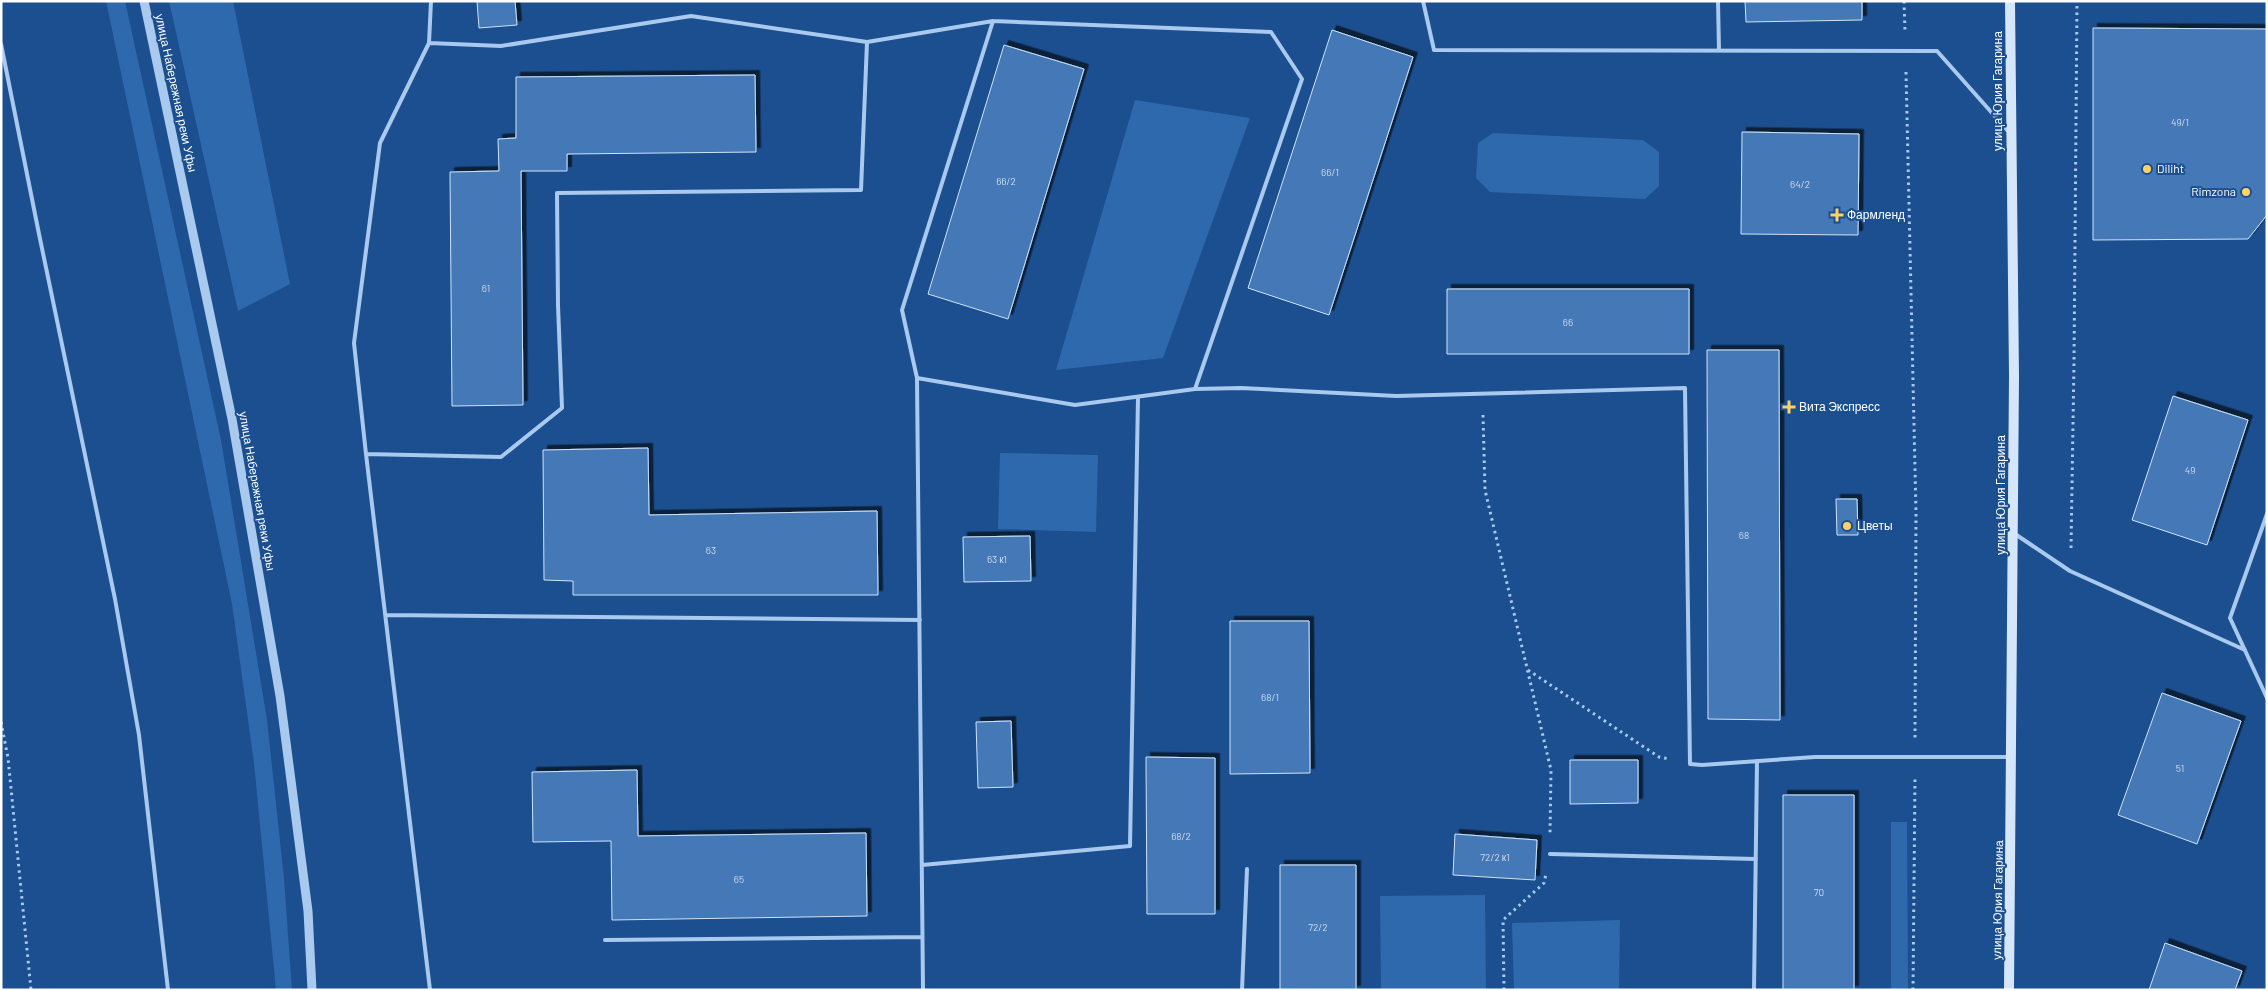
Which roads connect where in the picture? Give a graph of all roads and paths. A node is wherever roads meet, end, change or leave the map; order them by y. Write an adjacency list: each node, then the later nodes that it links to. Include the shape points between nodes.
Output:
1 (144, 1): 41 (street, улица Набережная реки Уфы, via 232,419 276,677 308,912)
2 (431, 1): 9 (lane)
3 (1423, 1): 12 (lane, via 1434,50)
4 (1718, 1): 12 (lane)
5 (1904, 1): 13 (path)
6 (2010, 1): 14 (main road, улица Юрия Гагарина)
7 (2076, 1): 22 (path)
8 (993, 21): 10 (lane); 15 (lane, via 902,310); 16 (lane, via 1271,32 1302,79)
9 (429, 42): 10 (lane, via 501,46 692,16); 19 (lane, via 380,143 354,342)
10 (867, 42): 19 (lane, via 861,190 557,193 562,408 501,457)
11 (1, 44): 40 (lane, via 140,735)
12 (1719, 50): 13 (lane)
13 (1906, 51): 14 (lane, via 1937,51); 29 (path, via 1916,513)
14 (2010, 133): 21 (main road, улица Юрия Гагарина)
15 (917, 378): 18 (lane, via 1075,405); 24 (lane)
16 (1195, 389): 17 (lane, via 1241,388 1396,396); 18 (lane)
17 (1482, 394): 26 (path, via 1485,490); 32 (lane, via 1685,388)
18 (1138, 397): 35 (lane, via 1130,846)
19 (366, 454): 23 (lane)
20 (2267, 514): 25 (lane, via 2230,618)
21 (2013, 534): 22 (lane); 30 (main road, улица Юрия Гагарина)
22 (2070, 571): 25 (lane)
23 (386, 615): 24 (lane); 42 (lane)
24 (920, 620): 35 (lane)
25 (2244, 650): 27 (lane)
26 (1527, 670): 32 (path, via 1659,757); 33 (path, via 1551,770)
27 (2267, 698)
28 (1, 722): 39 (path, via 8,758)
29 (1915, 757): 30 (lane); 31 (lane, via 1815,757); 47 (path)
30 (2012, 757): 48 (main road, улица Юрия Гагарина)
31 (1757, 761): 32 (lane); 34 (lane)
32 (1690, 764)
33 (1550, 854): 34 (lane); 45 (path, via 1544,883 1503,920)
34 (1756, 859): 46 (lane)
35 (922, 865): 37 (lane)
36 (1247, 869): 44 (lane)
37 (922, 938): 38 (lane); 43 (lane)
38 (604, 940)
39 (31, 990)
40 (168, 990)
41 (312, 990)
42 (430, 990)
43 (922, 990)
44 (1242, 990)
45 (1504, 990)
46 (1754, 990)
47 (1913, 990)
48 (2009, 990)

